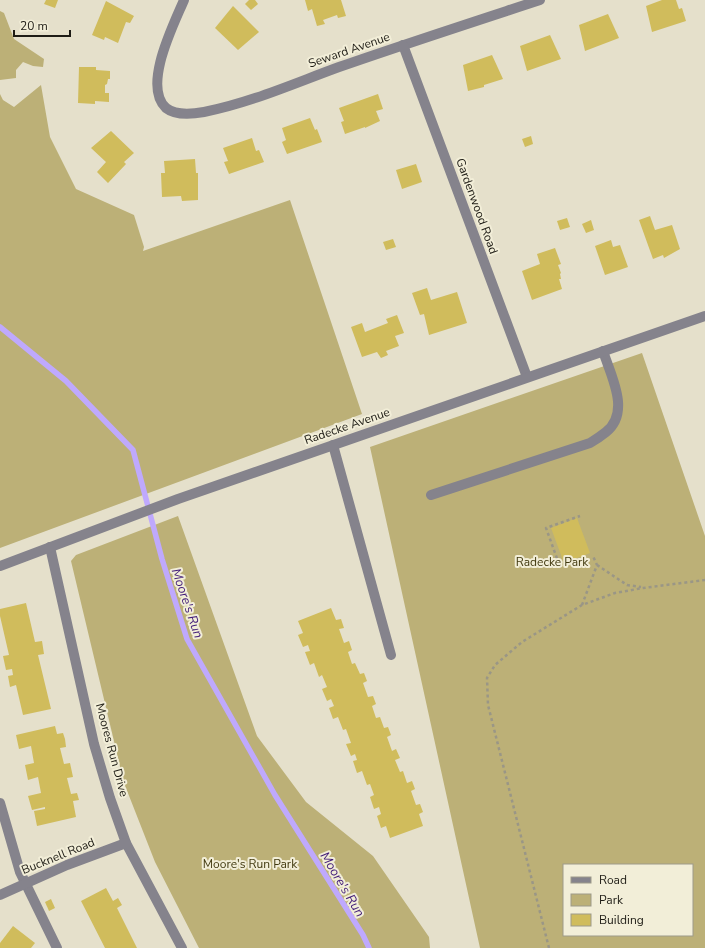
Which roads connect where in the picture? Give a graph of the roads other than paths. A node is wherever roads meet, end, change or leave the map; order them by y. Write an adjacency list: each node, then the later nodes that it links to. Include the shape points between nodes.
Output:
1 (184, 0): 3 (street, Seward Avenue, via 159,64 157,77 161,100 167,108 176,113 205,112 247,100)
2 (540, 0): 3 (street, Seward Avenue)
3 (403, 45): 6 (street, Gardenwood Road)
4 (705, 316): 5 (street, Radecke Avenue)
5 (603, 351): 6 (street, Radecke Avenue); 8 (street, via 617,393 618,414 607,432 590,443)
6 (527, 377): 7 (street, Radecke Avenue)
7 (333, 445): 9 (street, Radecke Avenue, via 105,525); 11 (street)
8 (431, 495)
9 (50, 547): 10 (street, Radecke Avenue); 13 (street, Moores Run Drive, via 94,744)
10 (0, 566)
11 (391, 655)
12 (0, 803): 14 (street)
13 (126, 843): 14 (street, Bucknell Road); 17 (street, Moores Run Drive)
14 (25, 884): 15 (street, Bucknell Road); 16 (street)
15 (0, 895)
16 (57, 948)
17 (182, 948)

